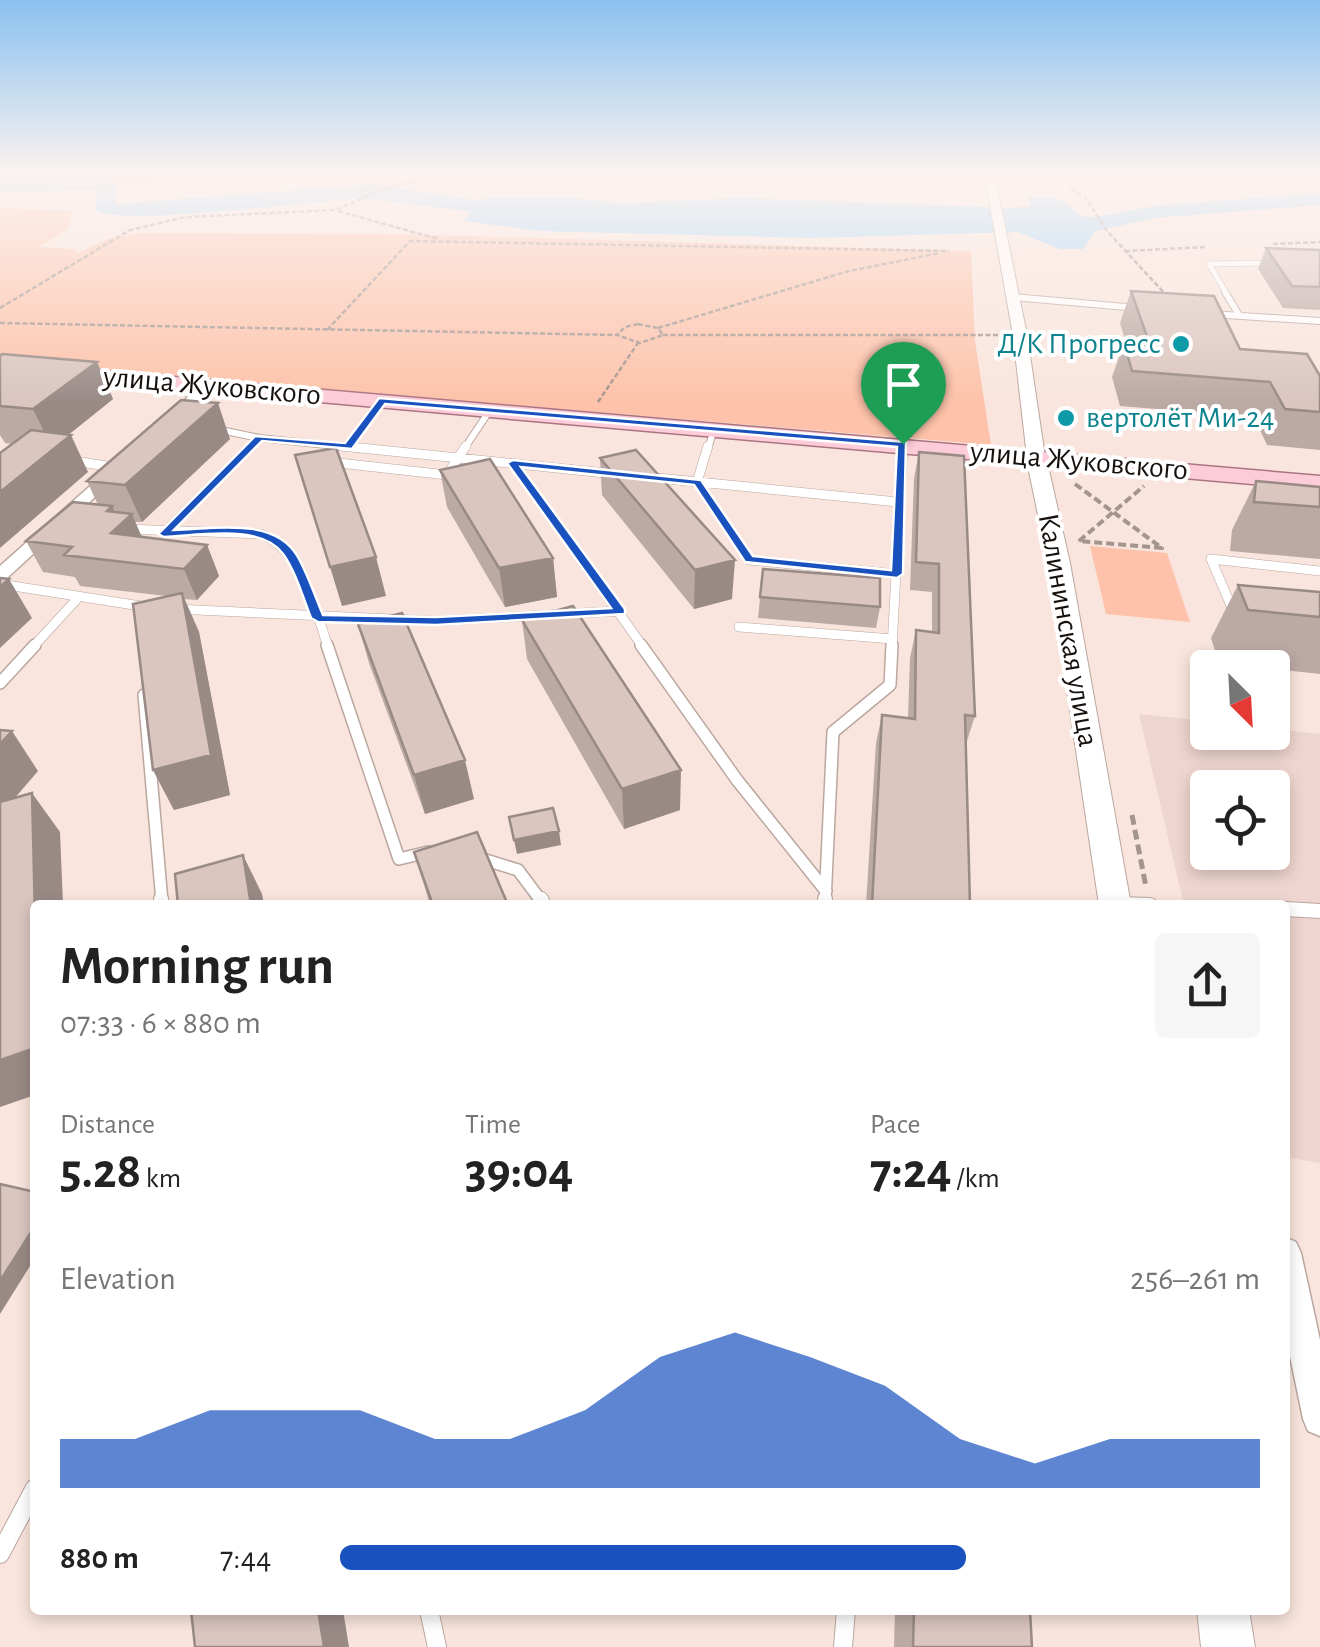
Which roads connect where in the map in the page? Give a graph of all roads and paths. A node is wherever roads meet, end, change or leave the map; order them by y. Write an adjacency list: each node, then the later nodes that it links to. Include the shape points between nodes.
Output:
1 (97, 250): 8 (path)
2 (401, 250): 15 (path)
3 (891, 250): 14 (path, via 949,251 849,271)
4 (1004, 250): 7 (street, Калининская улица)
5 (1124, 250): 10 (path)
6 (1287, 264): 11 (lane, via 1209,264)
7 (1012, 297): 9 (lane); 18 (street, Калининская улица)
8 (0, 308)
9 (1144, 309)
10 (1182, 312): 11 (lane)
11 (1239, 316): 12 (lane)
12 (1320, 320)
13 (0, 323): 15 (path)
14 (658, 328): 16 (path); 17 (path, via 631,325)
15 (327, 330): 17 (path)
16 (663, 334): 18 (path); 19 (path)
17 (617, 335): 19 (path)
18 (1020, 335): 34 (street, Калининская улица)
19 (638, 343): 24 (path)
20 (15, 373): 21 (main road, улица Жуковского)
21 (208, 386): 22 (main road, улица Жуковского); 25 (street)
22 (382, 400): 23 (main road, улица Жуковского); 32 (lane)
23 (490, 410): 24 (main road, улица Жуковского); 36 (lane)
24 (591, 419): 28 (main road, улица Жуковского)
25 (170, 420): 26 (lane); 29 (street)
26 (188, 424)
27 (206, 427): 30 (lane)
28 (714, 429): 31 (main road, улица Жуковского); 43 (lane)
29 (158, 432)
30 (259, 438): 32 (lane); 49 (lane)
31 (903, 444): 34 (main road, улица Жуковского); 46 (lane)
32 (348, 447): 36 (lane)
33 (131, 456): 39 (street)
34 (1036, 457): 45 (main road, улица Жуковского); 70 (main road, Калининская улица)
35 (61, 458): 39 (lane)
36 (458, 458): 37 (lane, via 447,475); 38 (lane)
37 (326, 462)
38 (513, 463): 40 (lane); 56 (lane)
39 (118, 468): 52 (street, via 69,523)
40 (624, 474)
41 (642, 476): 43 (lane)
42 (1066, 477): 47 (path)
43 (697, 482): 46 (lane); 51 (lane, via 750,560)
44 (1146, 484): 47 (path)
45 (1320, 484)
46 (898, 502): 51 (lane)
47 (1113, 512): 47 (path, via 1078,542 1162,548 1138,530)
48 (112, 528): 49 (lane)
49 (164, 534): 57 (lane, via 233,532 278,541 291,555)
50 (1320, 571): 58 (lane, via 1211,559 1231,612)
51 (897, 574): 61 (lane)
52 (0, 576)
53 (0, 584): 54 (lane)
54 (77, 599): 55 (lane); 62 (lane)
55 (136, 606): 57 (lane); 59 (lane)
56 (620, 612): 57 (lane, via 436,621); 66 (lane, via 736,780)
57 (318, 618): 64 (lane, via 399,859)
58 (1250, 623)
59 (138, 626)
60 (739, 627): 61 (lane)
61 (893, 639): 66 (lane, via 890,685 833,732)
62 (0, 684)
63 (143, 684): 67 (lane)
64 (445, 854)
65 (462, 856): 68 (lane, via 518,867 534,880)
66 (826, 891): 69 (lane)
67 (162, 900)
68 (542, 900)
69 (825, 900)
70 (1114, 900)
71 (1290, 910): 72 (lane)
72 (1320, 910)
73 (1290, 1276): 74 (street)
74 (1320, 1419)
75 (30, 1497): 76 (lane)
76 (0, 1554)
77 (430, 1615): 79 (lane)
78 (846, 1615): 80 (lane)
79 (436, 1647)
80 (843, 1647)

